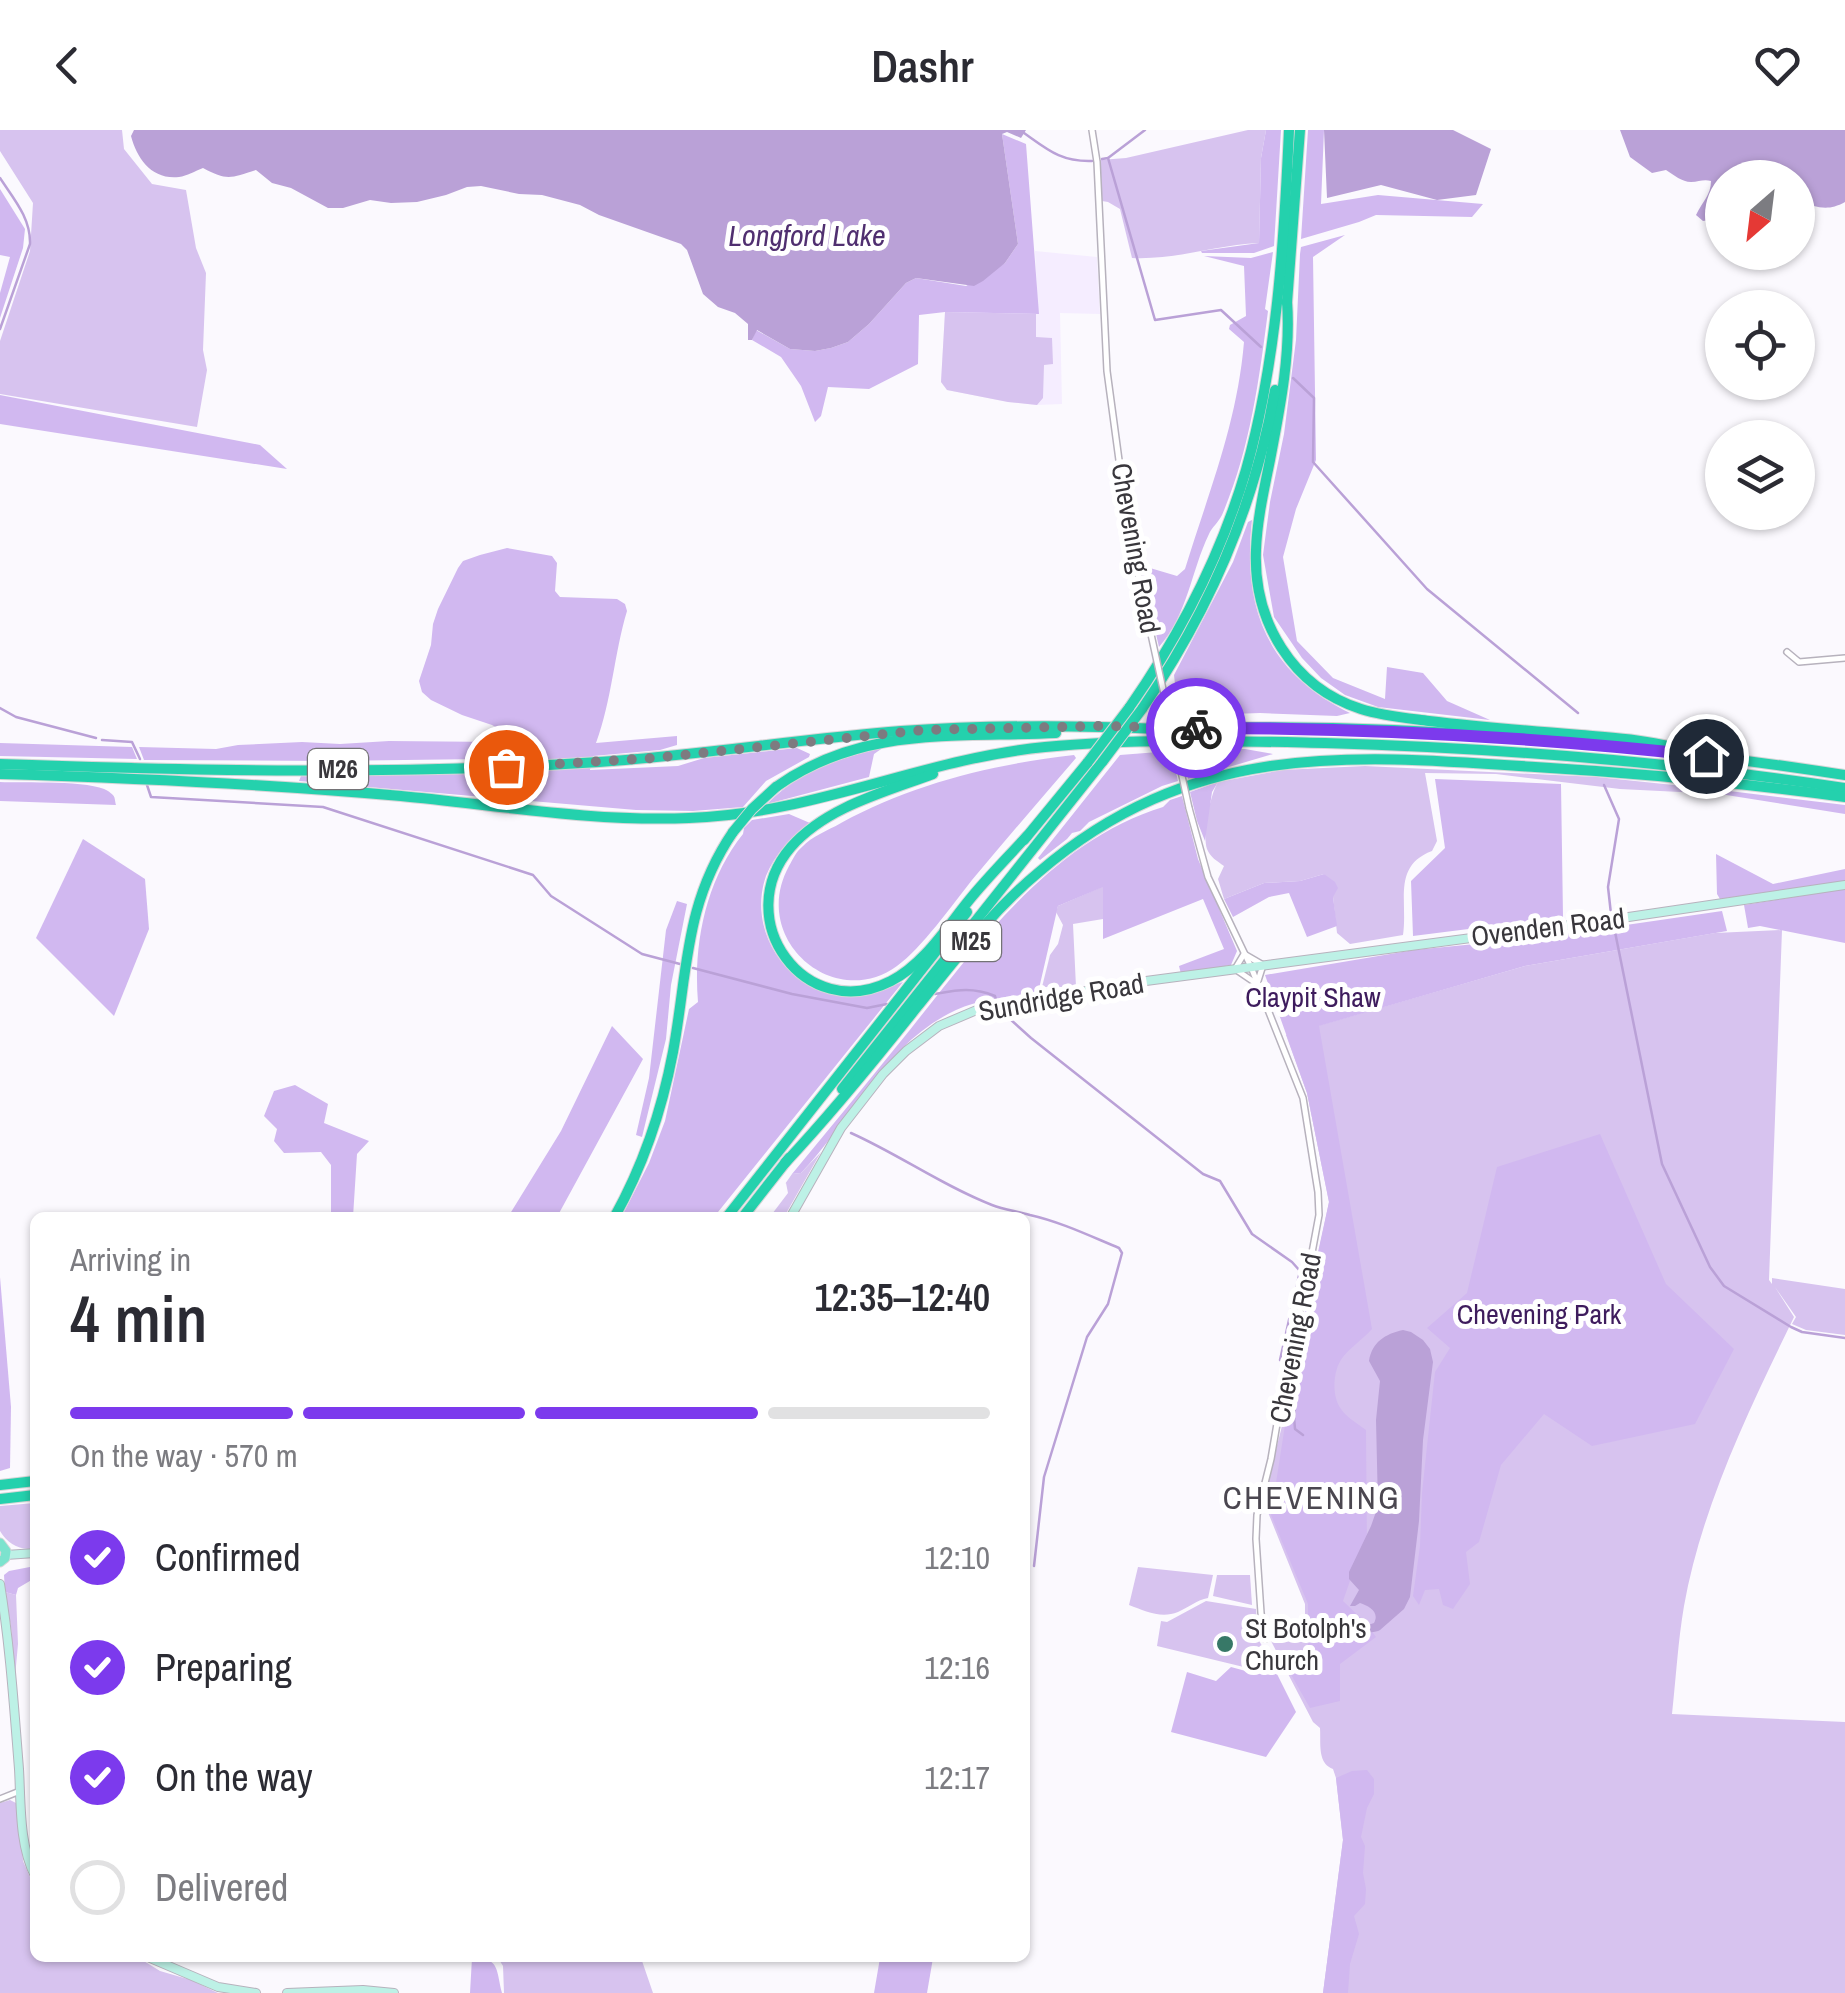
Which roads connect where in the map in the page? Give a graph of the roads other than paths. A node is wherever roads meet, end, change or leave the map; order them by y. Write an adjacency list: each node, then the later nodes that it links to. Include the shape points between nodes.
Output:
1 (1092, 130): 18 (street, Chevening Road, bridge, via 1107,371 1128,526 1208,877)
2 (1289, 130): 7 (highway, M25, via 1274,323 1246,469 1200,589)
3 (1300, 130): 4 (highway, M25)
4 (1287, 301): 7 (highway, M25, via 1270,420 1243,514 1177,656); 9 (highway, M25, via 1287,350 1256,564 1266,620 1294,665 1323,691 1372,712 1638,740)
5 (1787, 652): 6 (street, via 1799,662)
6 (1845, 658)
7 (1135, 709): 16 (highway, M25, bridge); 23 (highway, M25, bridge, via 1103,761)
8 (1159, 729): 9 (highway, M25, via 1456,734); 11 (highway, M26, via 924,730 654,758 476,768); 24 (highway, M25, bridge, via 884,742 824,759 752,809 714,862 696,908 663,1096)
9 (1706, 756): 13 (highway, M25)
10 (980, 757): 12 (highway, M26, via 773,810 669,819 304,788); 14 (highway, M25, via 1122,743 1376,744 1585,757); 16 (highway, M25, via 853,806 799,839 769,890 769,922 781,953 826,987 858,991 889,982 921,957)
11 (0, 764)
12 (0, 774)
13 (1845, 775)
14 (1845, 788)
15 (1845, 796): 23 (highway, M25, via 1632,774 1362,758 1267,765 1188,785 1104,824 1027,882)
16 (1027, 836): 25 (highway, M25)
17 (1845, 885): 19 (main road, Ovenden Road)
18 (1244, 954): 19 (street); 20 (street, Chevening Road); 21 (street)
19 (1263, 965): 20 (main road, Ovenden Road); 22 (street)
20 (1251, 967): 21 (main road, Sundridge Road); 22 (street, Chevening Road)
21 (1235, 969): 22 (street); 27 (main road, Sundridge Road, via 997,1004 953,1018 888,1068 842,1128)
22 (1257, 984): 36 (street, Chevening Road, via 1303,1098 1319,1215 1257,1515)
23 (785, 1163): 26 (highway, M25)
24 (617, 1212)
25 (731, 1212)
26 (747, 1212)
27 (793, 1212)
28 (30, 1481): 29 (highway)
29 (0, 1486)
30 (30, 1496): 31 (highway)
31 (0, 1499)
32 (0, 1543): 34 (main road)
33 (30, 1554): 34 (main road)
34 (3, 1558)
35 (0, 1584): 37 (main road)
36 (1265, 1640)
37 (20, 1791): 38 (street); 39 (main road)
38 (0, 1799)
39 (30, 1862)
40 (159, 1962): 41 (main road, via 218,1987)
41 (256, 1993)
42 (287, 1993): 43 (main road)
43 (394, 1993)

